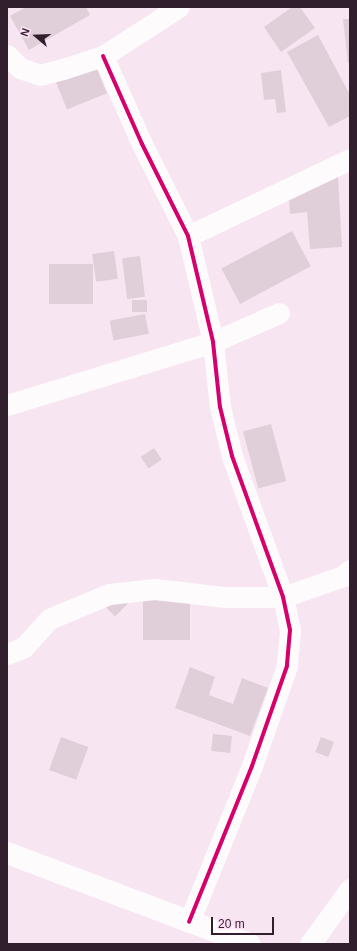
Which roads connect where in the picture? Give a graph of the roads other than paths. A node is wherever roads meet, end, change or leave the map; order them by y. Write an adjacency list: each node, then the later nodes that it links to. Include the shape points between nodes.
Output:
1 (179, 7): 3 (street)
2 (7, 55): 3 (street, via 20,68 40,74)
3 (103, 56): 5 (street, via 142,144)
4 (350, 159): 5 (street)
5 (188, 236): 7 (street)
6 (279, 314): 7 (street)
7 (213, 342): 8 (street); 10 (street, via 220,407 232,456)
8 (7, 405)
9 (350, 570): 10 (street, via 343,576)
10 (283, 597): 11 (street, via 224,597 155,589 109,594 48,619 24,647); 14 (street, via 290,630 287,666 252,766)
11 (7, 654)
12 (7, 853): 14 (highway)
13 (350, 889): 16 (street)
14 (189, 922): 15 (highway)
15 (249, 944)
16 (310, 944)

